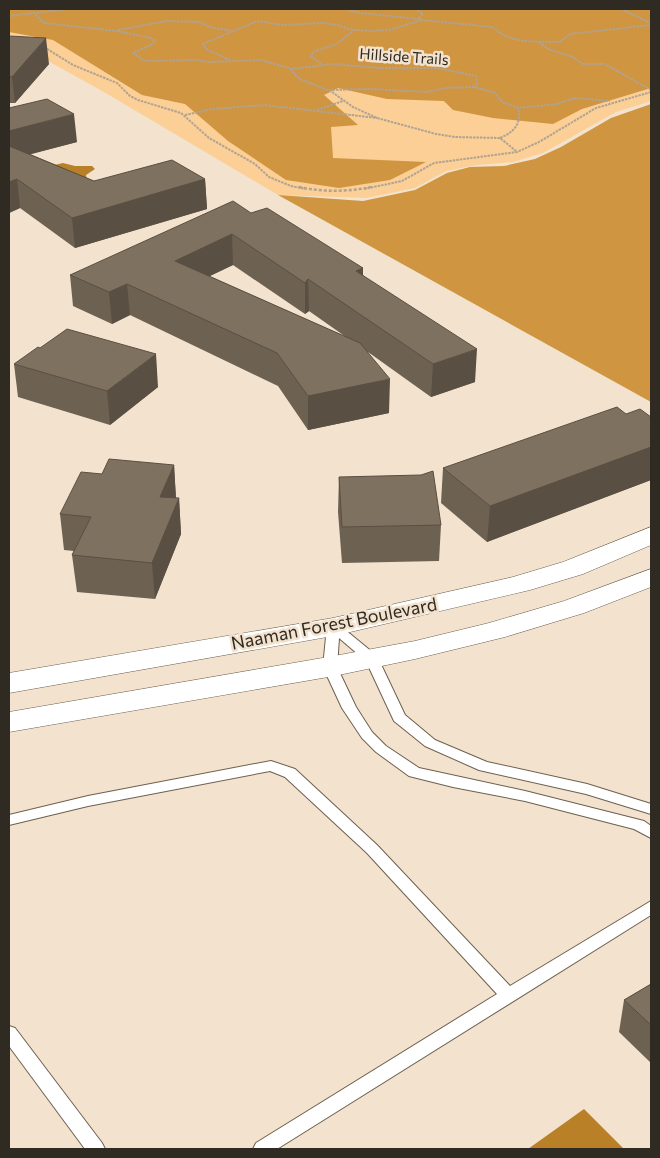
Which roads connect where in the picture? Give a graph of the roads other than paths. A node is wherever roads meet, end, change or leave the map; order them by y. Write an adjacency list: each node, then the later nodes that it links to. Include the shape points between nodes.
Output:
1 (651, 535): 3 (street, Naaman Forest Boulevard, via 573,568 520,584)
2 (651, 577): 4 (street, via 610,595 537,619)
3 (333, 627): 4 (lane); 5 (lane); 6 (street, Naaman Forest Boulevard)
4 (372, 659): 5 (street); 8 (lane, via 399,718 430,742 484,766)
5 (330, 667): 7 (street); 10 (lane, via 349,708 367,735 414,772 639,825)
6 (9, 683)
7 (9, 722)
8 (651, 809)
9 (9, 820): 12 (lane, via 271,766 290,773 372,849)
10 (651, 833)
11 (651, 907): 12 (lane)
12 (509, 996): 15 (lane)
13 (9, 1033): 14 (lane)
14 (96, 1149)
15 (262, 1149)

